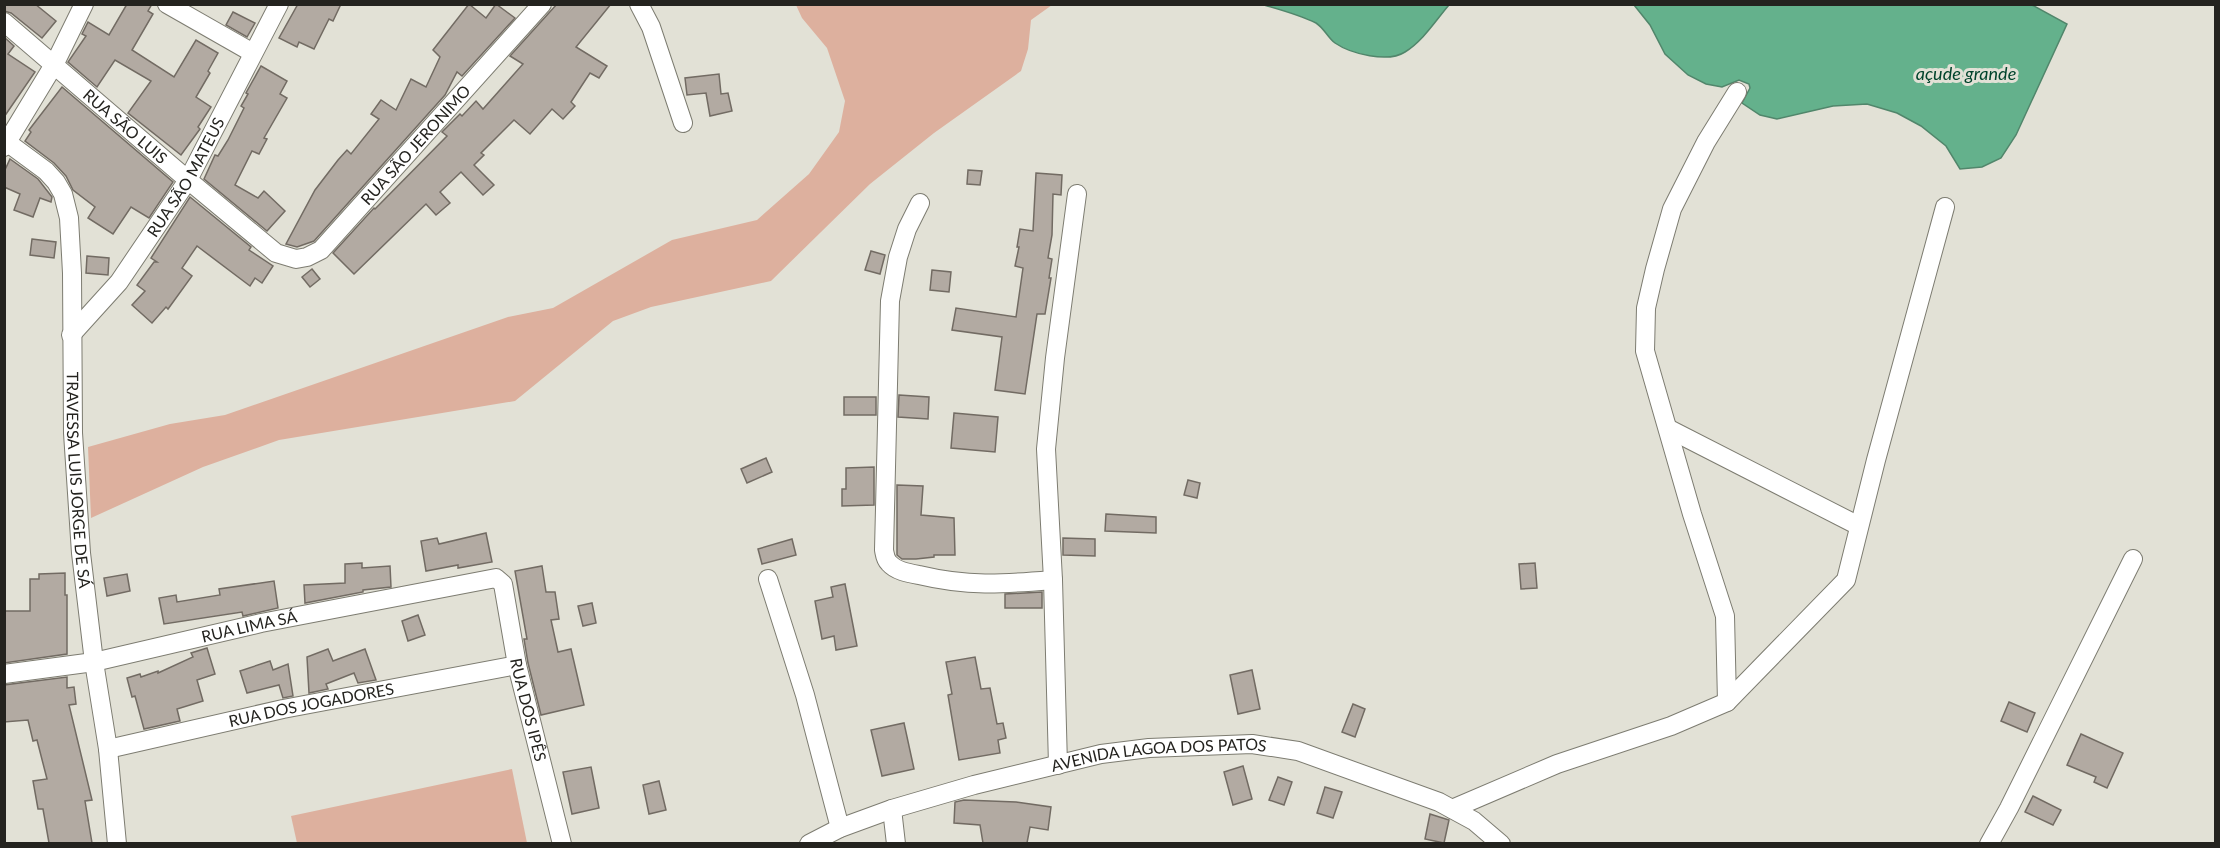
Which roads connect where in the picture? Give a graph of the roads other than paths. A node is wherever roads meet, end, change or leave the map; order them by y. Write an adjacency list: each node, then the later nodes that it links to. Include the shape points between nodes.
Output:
1 (84, 4): 8 (street)
2 (167, 4): 7 (street)
3 (279, 4): 7 (street, RUA SÃO MATEUS)
4 (542, 4): 16 (street, RUA SÃO JERONIMO, via 321,250 296,259)
5 (639, 4): 10 (street, via 651,27)
6 (4, 22): 8 (street, RUA SÃO LUIS)
7 (253, 53): 12 (street, RUA SÃO MATEUS)
8 (55, 63): 11 (street); 12 (street, RUA SÃO LUIS)
9 (1737, 92): 18 (street, via 1672,209 1646,308 1646,351)
10 (683, 123)
11 (6, 143): 17 (street, TRAVESSA LUIS JORGE DE SÁ, via 46,171 63,194 69,218)
12 (188, 180): 16 (street, RUA SÃO LUIS); 17 (street, RUA SÃO MATEUS, via 119,282)
13 (1077, 194): 23 (street, via 1054,358 1046,449)
14 (920, 203): 23 (street, via 898,257 890,301 886,559 901,571 959,583)
15 (1945, 207): 19 (street)
16 (276, 253)
17 (71, 334): 24 (street, TRAVESSA LUIS JORGE DE SÁ, via 81,553)
18 (1669, 429): 19 (street); 27 (street, via 1725,616)
19 (1859, 526): 27 (street, via 1846,580)
20 (2133, 559): 38 (street)
21 (496, 578): 24 (street, RUA LIMA SÁ, via 261,623); 25 (street, RUA DOS IPÊS, via 503,584)
22 (768, 579): 32 (street, via 805,695)
23 (1053, 580): 29 (street)
24 (93, 662): 26 (street, RUA LIMA SÁ); 28 (street, TRAVESSA LUIS JORGE DE SÁ)
25 (517, 665): 28 (street, RUA DOS JOGADORES, via 282,709); 34 (street, RUA DOS IPÊS)
26 (4, 674)
27 (1726, 702): 31 (street, via 1671,726 1557,764)
28 (108, 749): 33 (street, TRAVESSA LUIS JORGE DE SÁ)
29 (1058, 765): 30 (street, AVENIDA LAGOA DOS PATOS); 31 (street, AVENIDA LAGOA DOS PATOS, via 1149,748 1252,744 1298,750)
30 (892, 809): 32 (street, AVENIDA LAGOA DOS PATOS); 36 (street)
31 (1452, 809): 37 (street, AVENIDA LAGOA DOS PATOS)
32 (840, 828): 35 (street, AVENIDA LAGOA DOS PATOS)
33 (117, 843)
34 (562, 843)
35 (809, 843)
36 (896, 843)
37 (1501, 843)
38 (1989, 843)

